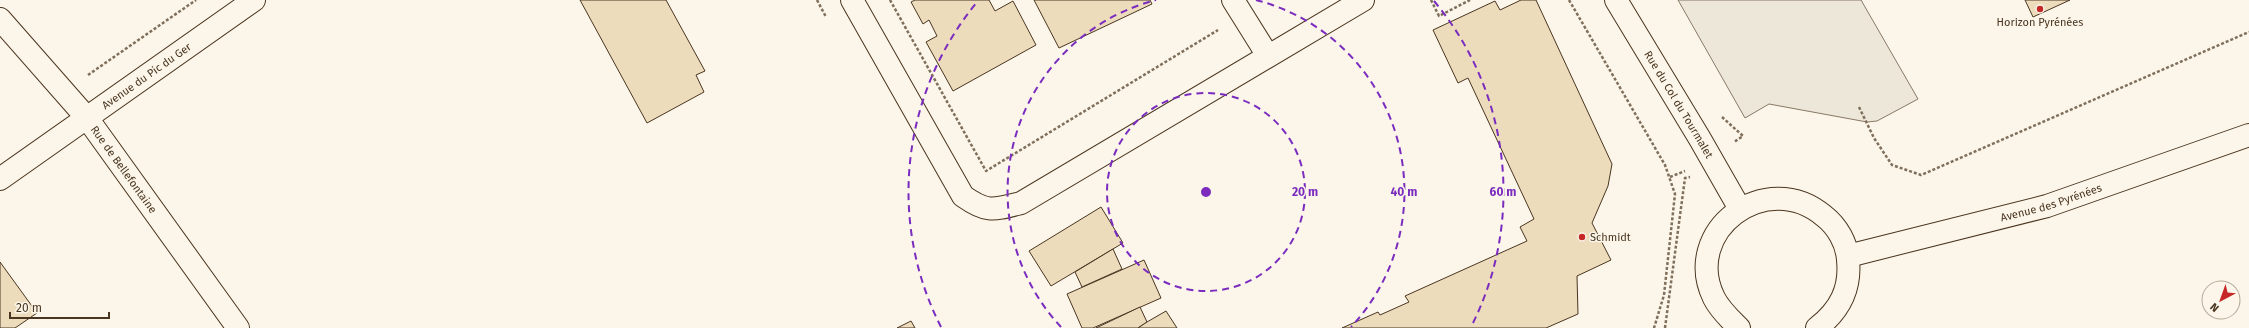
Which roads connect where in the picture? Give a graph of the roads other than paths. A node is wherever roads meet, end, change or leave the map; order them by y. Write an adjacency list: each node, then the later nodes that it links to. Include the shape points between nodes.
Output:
1 (254, 0): 8 (street, Avenue du Pic du Ger)
2 (852, 0): 7 (street, via 962,196 979,207 996,209 1021,203)
3 (1363, 0): 7 (street)
4 (1616, 0): 11 (street, Rue du Col du Tourmalet)
5 (1238, 8): 7 (street)
6 (0, 19): 8 (street, Rue de Bellefontaine)
7 (1268, 56)
8 (87, 118): 10 (street, Avenue du Pic du Ger); 13 (street, Rue de Bellefontaine)
9 (2249, 135): 12 (street, Avenue des Pyrénées, via 2047,206)
10 (0, 179)
11 (1740, 209): 12 (street, via 1758,201 1777,198 1797,200 1815,208 1831,221 1842,237); 14 (street, via 1724,222 1714,240 1708,259 1714,298)
12 (1848, 256): 15 (street, via 1847,289 1840,305 1830,318)
13 (238, 328)
14 (1739, 328)
15 (1817, 328)

